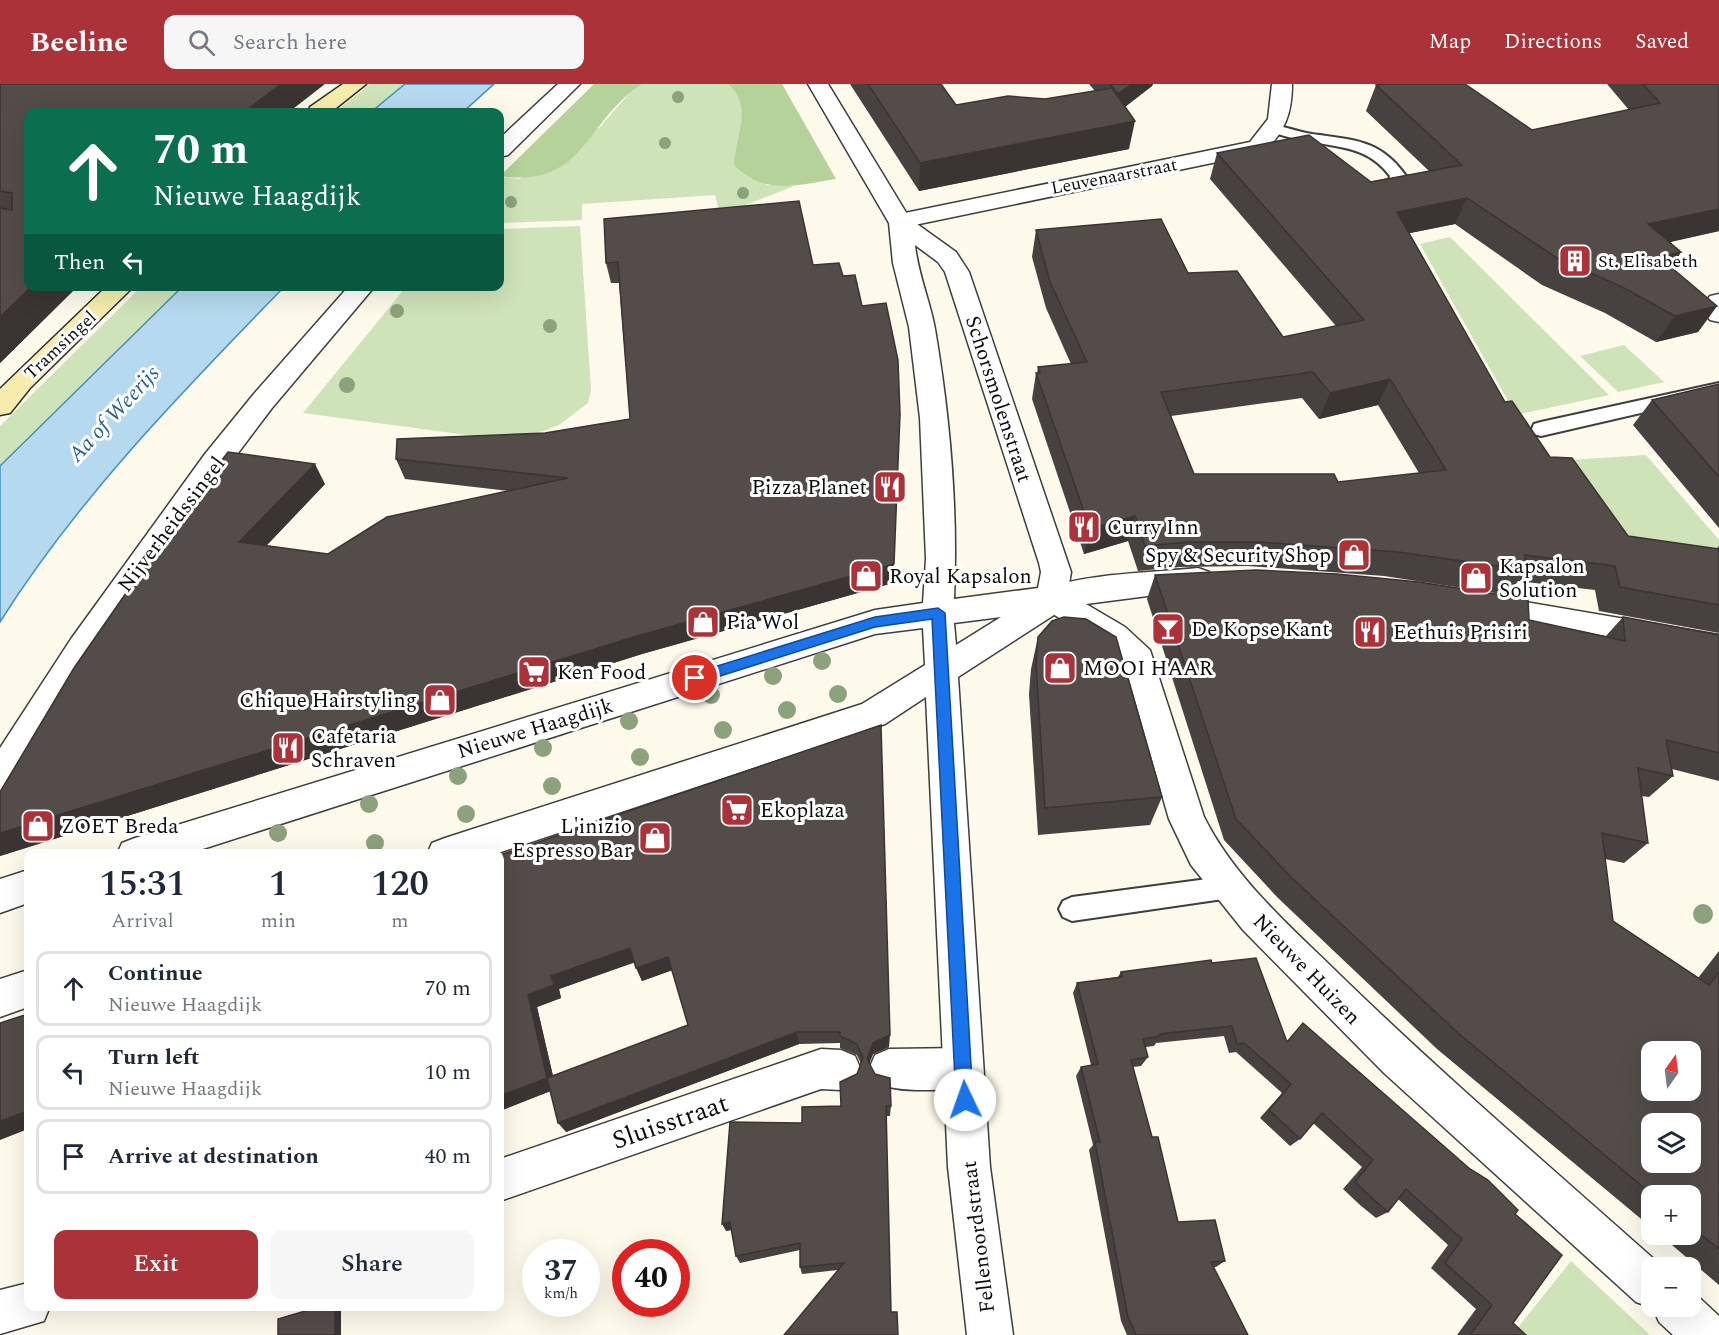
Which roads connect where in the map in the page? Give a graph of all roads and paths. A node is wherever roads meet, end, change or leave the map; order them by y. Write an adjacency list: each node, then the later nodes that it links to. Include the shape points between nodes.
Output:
1 (356, 84): 5 (main road)
2 (570, 84): 8 (street)
3 (818, 84): 11 (street, Schorsmolenstraat)
4 (1282, 84): 6 (street, via 1282,116)
5 (323, 108)
6 (1276, 129): 7 (lane); 11 (street, Leuvenaarstraat, via 1257,147)
7 (1307, 137): 9 (lane); 10 (lane, via 1363,146 1376,152 1398,176 1396,183 1377,188)
8 (504, 146)
9 (1322, 153)
10 (1359, 183)
11 (901, 222): 20 (street, Schorsmolenstraat, via 948,257 957,272 1054,563 1056,581); 22 (street, Schorsmolenstraat, via 905,263 922,327 934,418 941,559)
12 (117, 291): 17 (main road, Tramsingel)
13 (359, 291): 25 (street, Nijverheidssingel, via 180,507 109,607)
14 (1719, 302): 15 (street, via 1714,308)
15 (1719, 314)
16 (1719, 389): 18 (lane)
17 (0, 406)
18 (1541, 429)
19 (1225, 580): 20 (street, Nieuwe Haagdijk, via 1171,581)
20 (1051, 598): 22 (street, Nieuwe Haagdijk); 24 (street); 28 (street, Nieuwe Huizen, via 1114,636 1138,659 1187,819 1204,854)
21 (1454, 602): 23 (street)
22 (938, 613): 24 (street); 26 (street, Nieuwe Haagdijk, via 875,622)
23 (1719, 648)
24 (942, 671): 27 (street, via 873,714); 34 (street, Fellenoordstraat)
25 (0, 777)
26 (151, 849)
27 (460, 849)
28 (1230, 887): 31 (lane); 38 (street, Nieuwe Huizen, via 1286,950 1398,1059)
29 (24, 888): 30 (street)
30 (0, 896)
31 (1072, 909)
32 (24, 990): 33 (street)
33 (0, 998)
34 (963, 1068): 36 (street); 42 (street, Fellenoordstraat, via 969,1167)
35 (841, 1070): 37 (street, Sluisstraat, via 821,1069)
36 (889, 1070)
37 (504, 1179)
38 (1641, 1276)
39 (24, 1306): 40 (street)
40 (0, 1312)
41 (1687, 1317): 43 (street)
42 (990, 1335)
43 (1706, 1335)

